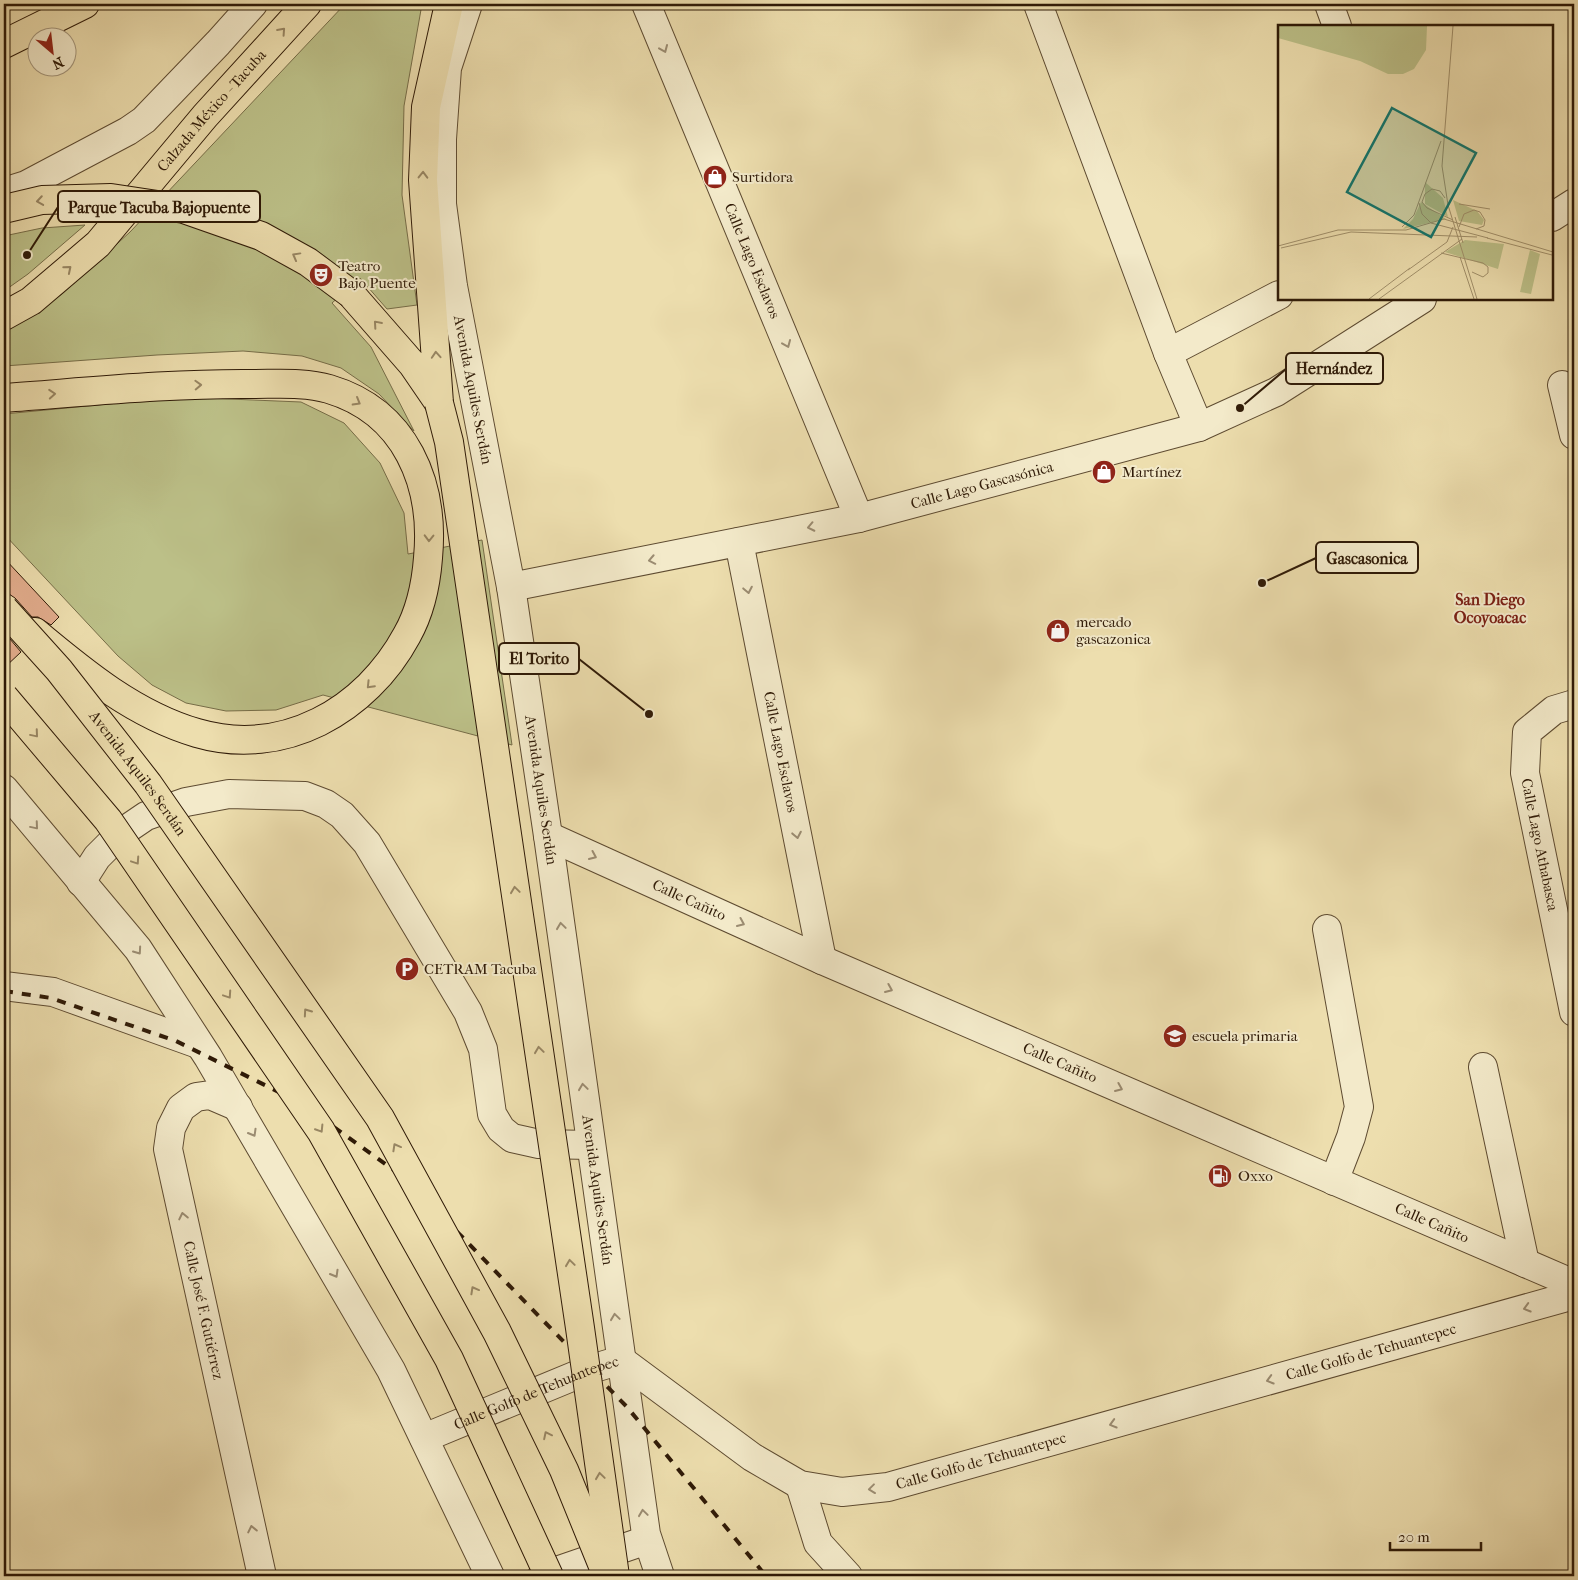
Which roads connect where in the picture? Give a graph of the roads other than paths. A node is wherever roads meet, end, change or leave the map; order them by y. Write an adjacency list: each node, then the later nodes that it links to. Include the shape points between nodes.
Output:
1 (85, 4): 10 (main road)
2 (253, 4): 11 (street, via 144,120 26,186)
3 (307, 4): 17 (main road, Calzada México - Tacuba, one-way to 3, via 31,300 98,244 206,116)
4 (449, 4): 21 (main road, one-way to 4, via 423,180 426,107)
5 (468, 4): 26 (street, Avenida Aquiles Serdán, via 447,68 442,204 452,286)
6 (646, 4): 24 (street, Calle Lago Esclavos, one-way to 24)
7 (1038, 4): 18 (street)
8 (1328, 4): 9 (street)
9 (1337, 25)
10 (4, 44)
11 (4, 192)
12 (1574, 203): 14 (street)
13 (4, 209): 21 (main road, one-way to 13, bridge, via 412,365 351,294 308,262 261,236 184,209 111,198 42,200)
14 (1553, 216)
15 (1278, 296): 18 (street)
16 (1420, 300): 22 (street, Calle Lago Gascasónica, via 1276,392)
17 (4, 316)
18 (1168, 353): 22 (street)
19 (1562, 385): 23 (street)
20 (4, 398): 27 (main road, one-way to 27, via 246,384 327,388 363,405 397,435 420,473 430,523 427,575 419,606 408,634 392,658 375,680 339,711 299,730 269,738 222,738 158,720 116,695)
21 (439, 403): 54 (main road, one-way to 21, bridge, via 449,442)
22 (1200, 427): 24 (street, Calle Lago Gascasónica)
23 (1574, 435)
24 (859, 518): 25 (street, Calle Lago Gascasónica, one-way to 25)
25 (739, 542): 26 (street, Calle Lago Gascasónica, one-way to 26); 34 (street, Calle Lago Esclavos, one-way to 34)
26 (512, 587): 31 (street, Avenida Aquiles Serdán)
27 (4, 607): 53 (main road, Avenida Aquiles Serdán, one-way to 27, bridge, via 564,1470 497,1332 380,1118 148,784 59,670)
28 (4, 697): 52 (main road, one-way to 52, bridge, via 108,820 321,1131 449,1359)
29 (1574, 704): 36 (street, Calle Lago Athabasca, via 1554,710 1527,732 1525,773)
30 (4, 789): 32 (street, one-way to 32)
31 (548, 836): 34 (street, Calle Cañito, one-way to 34); 40 (street, Avenida Aquiles Serdán, one-way to 31)
32 (81, 882): 37 (street, one-way to 37, via 138,949); 40 (street, via 97,857 121,833 146,816 186,802 238,794 305,796 326,804 342,815 367,843 468,1012 483,1049 492,1114 500,1129 512,1138 539,1144)
33 (1327, 929): 41 (street, via 1359,1107)
34 (822, 960): 41 (street, Calle Cañito, one-way to 41)
35 (4, 986): 37 (street, via 53,992)
36 (1574, 1012)
37 (198, 1044): 39 (street)
38 (1483, 1067): 42 (street)
39 (238, 1107): 46 (street, one-way to 46, via 391,1370); 49 (street, Calle José F. Gutiérrez, one-way to 39, via 168,1149 170,1128 181,1108 196,1097 210,1095)
40 (591, 1145): 45 (street, Avenida Aquiles Serdán, one-way to 40)
41 (1334, 1180): 42 (street, Calle Cañito)
42 (1526, 1263): 43 (street, Calle Cañito)
43 (1574, 1284)
44 (1574, 1295): 47 (street, Calle Golfo de Tehuantepec, one-way to 47, via 888,1487 842,1492)
45 (621, 1360): 46 (street, Calle Golfo de Tehuantepec, via 591,1369); 47 (street, Calle Golfo de Tehuantepec, via 752,1457); 48 (street, Avenida Aquiles Serdán, one-way to 45)
46 (424, 1438): 50 (street)
47 (800, 1485): 56 (street, via 818,1543)
48 (647, 1540): 51 (street); 55 (street, Avenida Aquiles Serdán)
49 (262, 1576)
50 (490, 1576)
51 (542, 1576)
52 (549, 1576)
53 (607, 1576)
54 (614, 1576)
55 (660, 1576)
56 (848, 1576)

